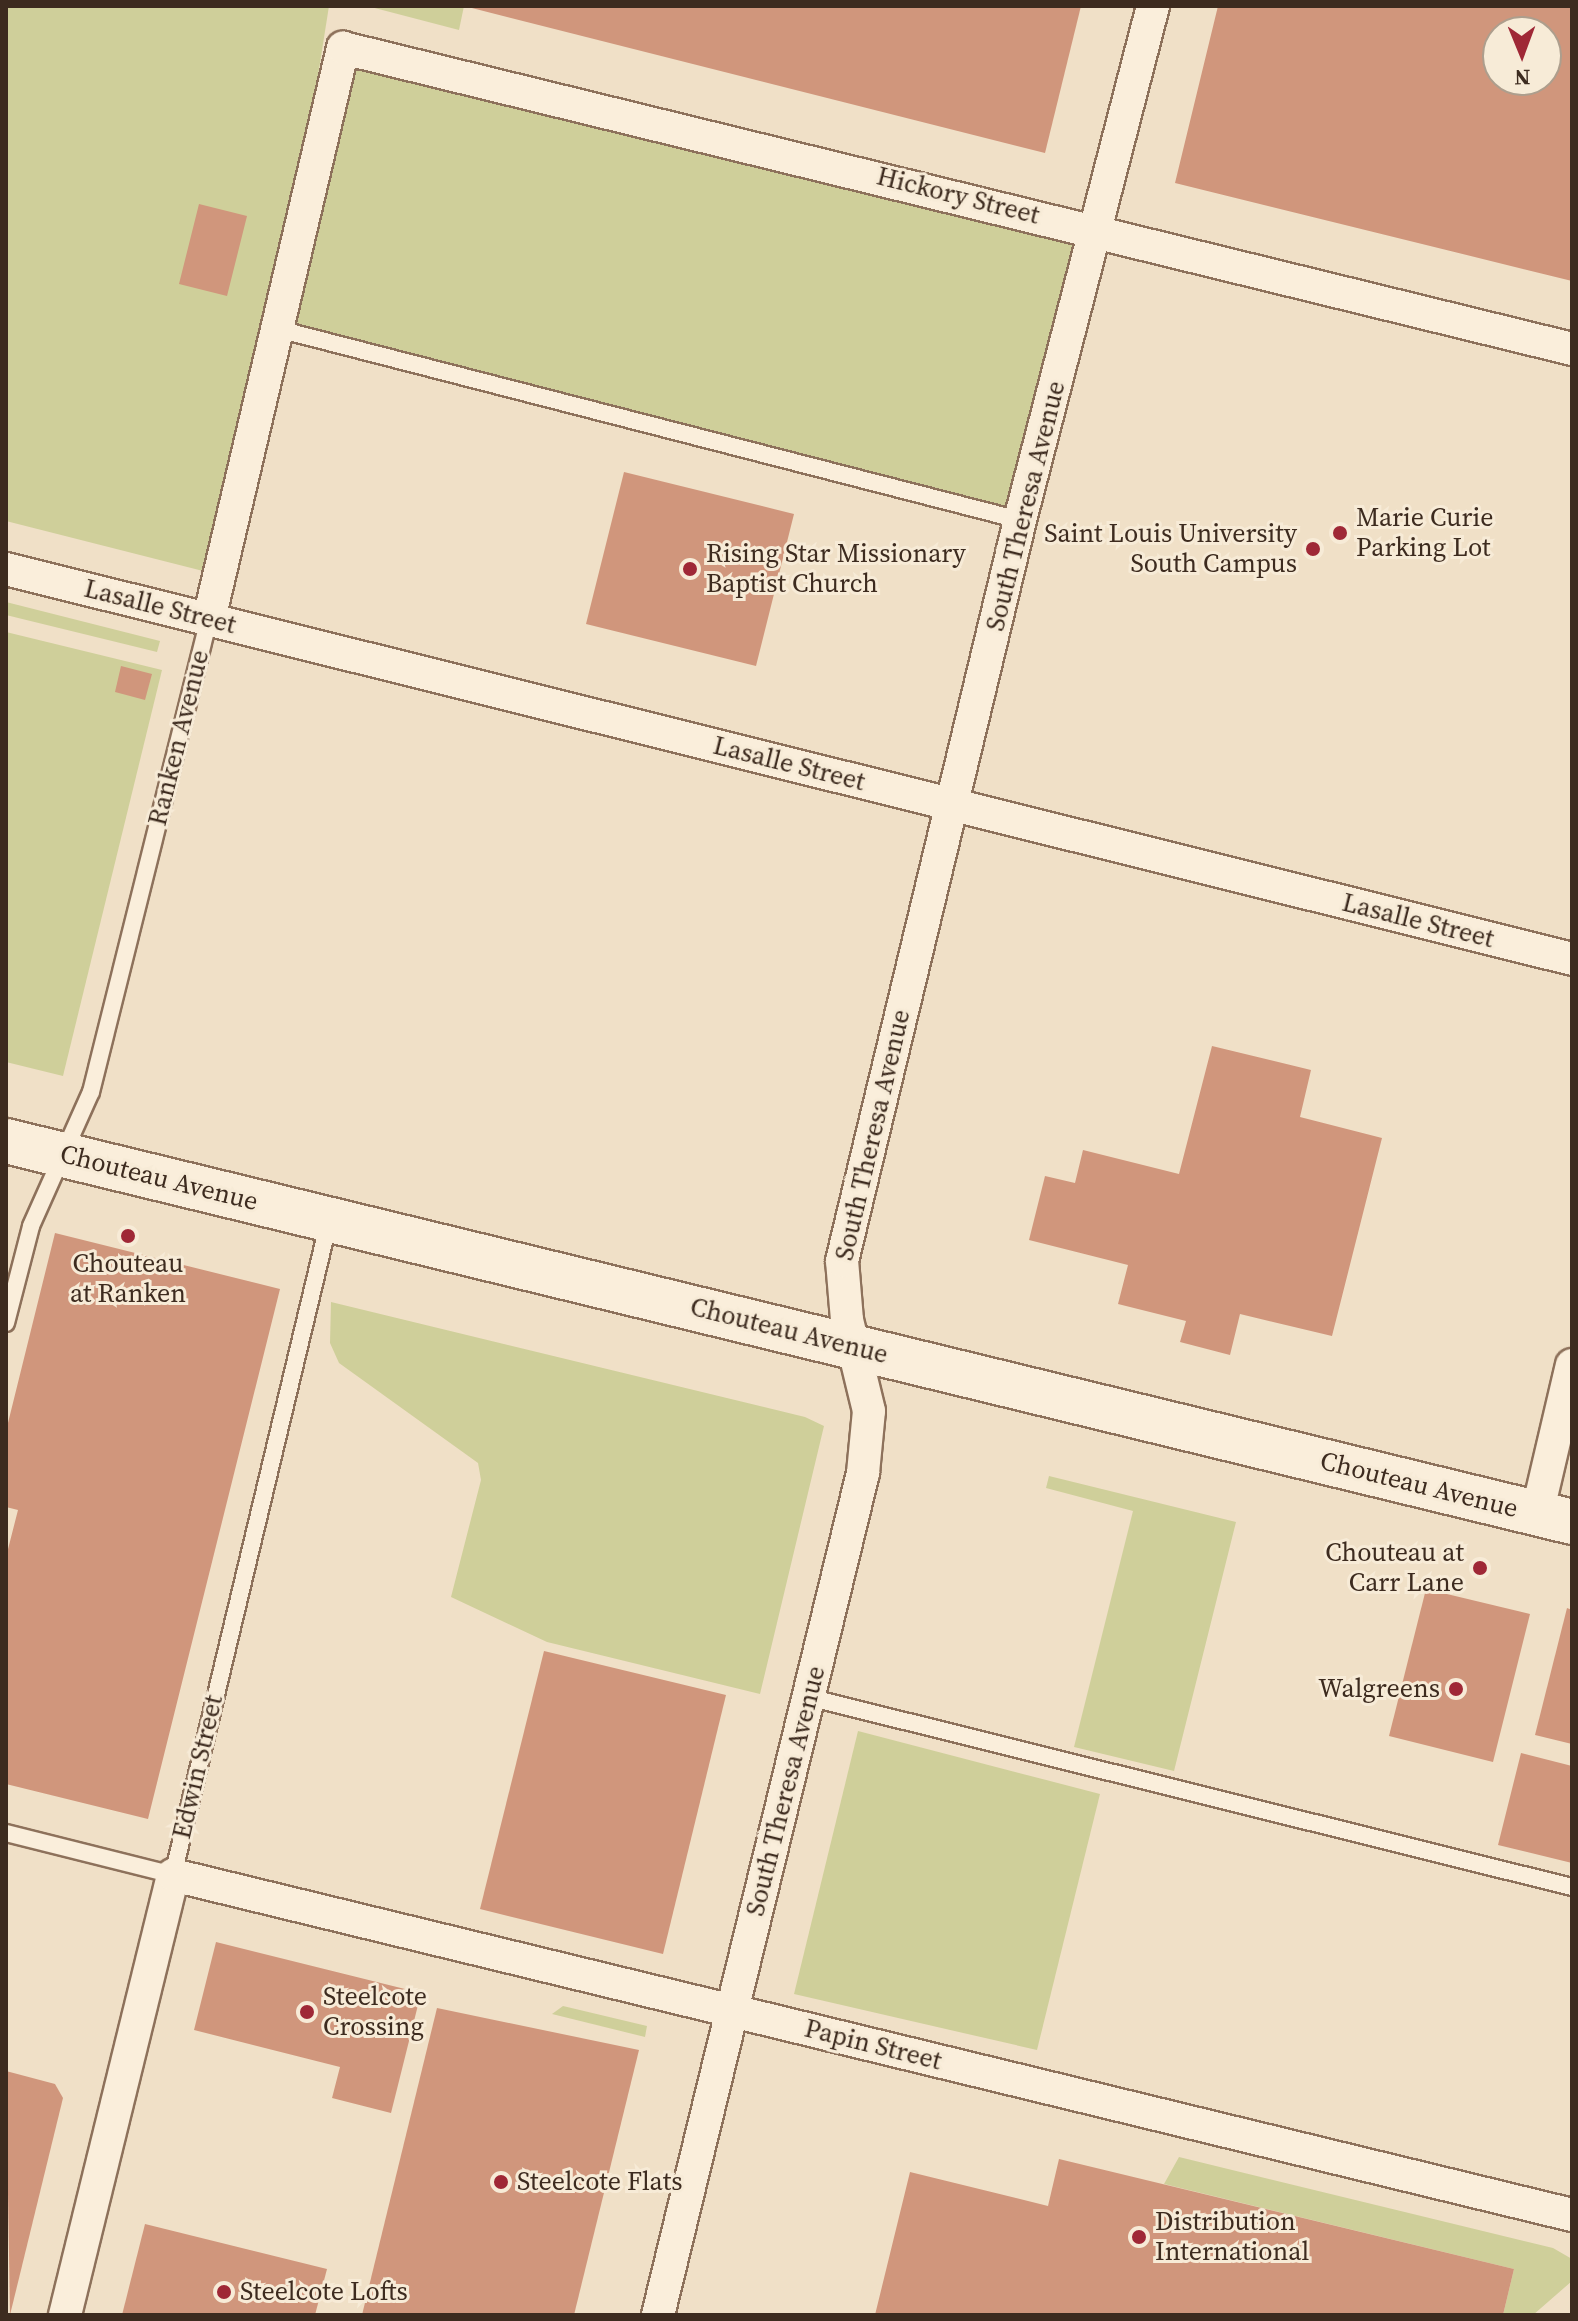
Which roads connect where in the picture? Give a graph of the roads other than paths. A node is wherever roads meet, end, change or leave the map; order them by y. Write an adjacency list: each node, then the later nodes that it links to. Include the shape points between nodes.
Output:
1 (1153, 6): 3 (street, South Theresa Avenue)
2 (343, 48): 3 (street, Hickory Street); 4 (street, Ranken Avenue)
3 (1097, 230): 5 (street, Hickory Street); 6 (street, South Theresa Avenue)
4 (278, 329): 6 (lane); 8 (street, Ranken Avenue)
5 (1572, 349)
6 (1020, 520): 9 (street, South Theresa Avenue)
7 (6, 569): 8 (street, Lasalle Street)
8 (209, 619): 9 (street, Lasalle Street); 12 (lane, Ranken Avenue, via 91,1092)
9 (952, 805): 10 (street, Lasalle Street); 15 (street, South Theresa Avenue, via 842,1261 842,1293)
10 (1572, 959)
11 (6, 1141): 12 (main road, Chouteau Avenue)
12 (63, 1154): 13 (main road, Chouteau Avenue); 14 (lane, Ranken Avenue, via 31,1226)
13 (329, 1219): 15 (main road, Chouteau Avenue); 20 (lane, Edwin Street)
14 (6, 1323)
15 (854, 1347): 17 (main road, Chouteau Avenue); 18 (street, South Theresa Avenue, via 869,1411 867,1444)
16 (1572, 1365): 17 (street)
17 (1554, 1518)
18 (808, 1697): 21 (lane); 22 (street, South Theresa Avenue)
19 (6, 1833): 20 (lane)
20 (173, 1875): 22 (street, Papin Street); 24 (street, Edwin Street)
21 (1572, 1887)
22 (732, 2011): 23 (street, Papin Street); 25 (street, South Theresa Avenue)
23 (1572, 2215)
24 (65, 2315)
25 (658, 2315)

